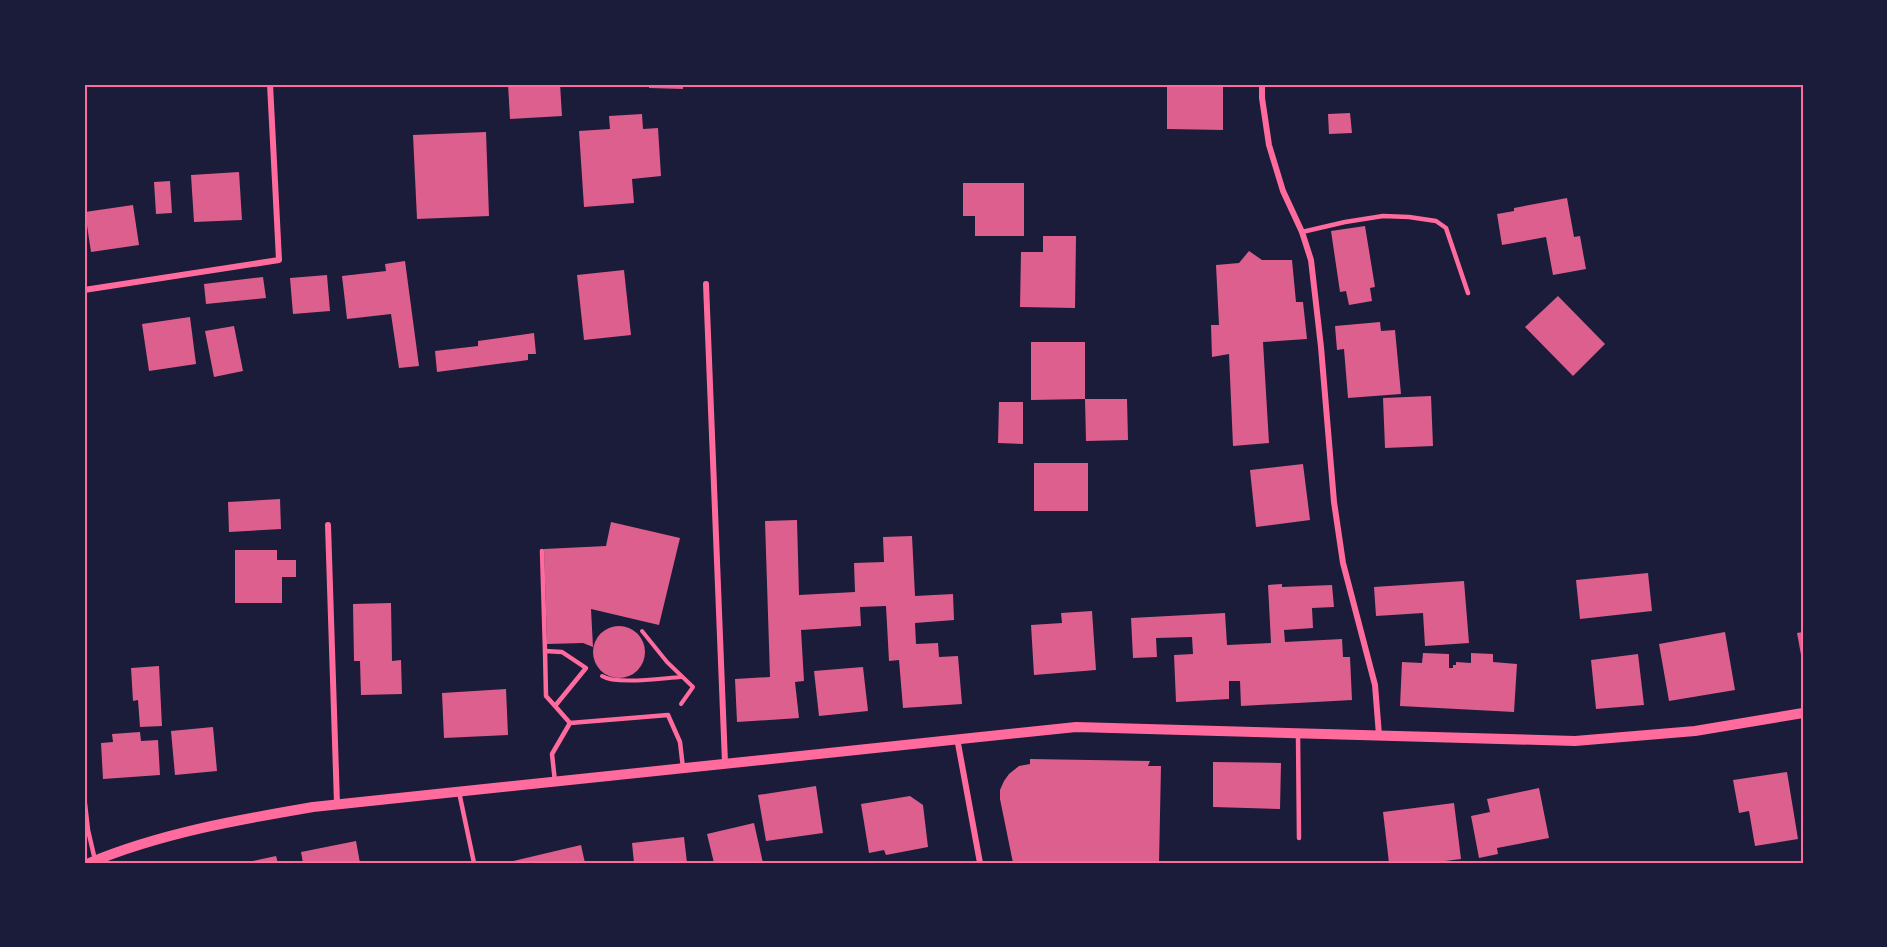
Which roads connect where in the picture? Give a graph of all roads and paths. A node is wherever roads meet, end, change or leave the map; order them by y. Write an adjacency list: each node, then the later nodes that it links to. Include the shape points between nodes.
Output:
1 (270, 84): 5 (street, via 279,260)
2 (1262, 84): 3 (street, via 1269,145 1283,191)
3 (1302, 232): 6 (lane, via 1383,216 1436,221 1446,228); 18 (street, via 1311,260 1343,563 1375,685)
4 (706, 284): 20 (street)
5 (84, 290)
6 (1468, 293)
7 (328, 525): 25 (street)
8 (542, 551): 10 (lane)
9 (642, 631): 12 (path)
10 (545, 651): 13 (lane, via 546,696); 13 (lane, via 562,652 586,668)
11 (600, 674): 12 (path, via 617,680)
12 (681, 677): 15 (path, via 693,687)
13 (555, 706): 16 (lane)
14 (1803, 713): 18 (street, via 1695,731 1575,741)
15 (670, 720): 16 (lane, via 668,715); 21 (lane, via 680,742)
16 (570, 723): 22 (lane, via 552,754)
17 (1298, 732): 18 (street); 19 (street, via 1076,727); 26 (lane)
18 (1379, 735)
19 (957, 738): 20 (street); 29 (street)
20 (725, 763): 21 (street)
21 (684, 768): 22 (street)
22 (555, 782): 23 (street)
23 (459, 792): 25 (street); 28 (lane)
24 (84, 795): 27 (lane)
25 (338, 804): 27 (street, via 217,824)
26 (1299, 838)
27 (92, 862)
28 (474, 863)
29 (980, 863)

